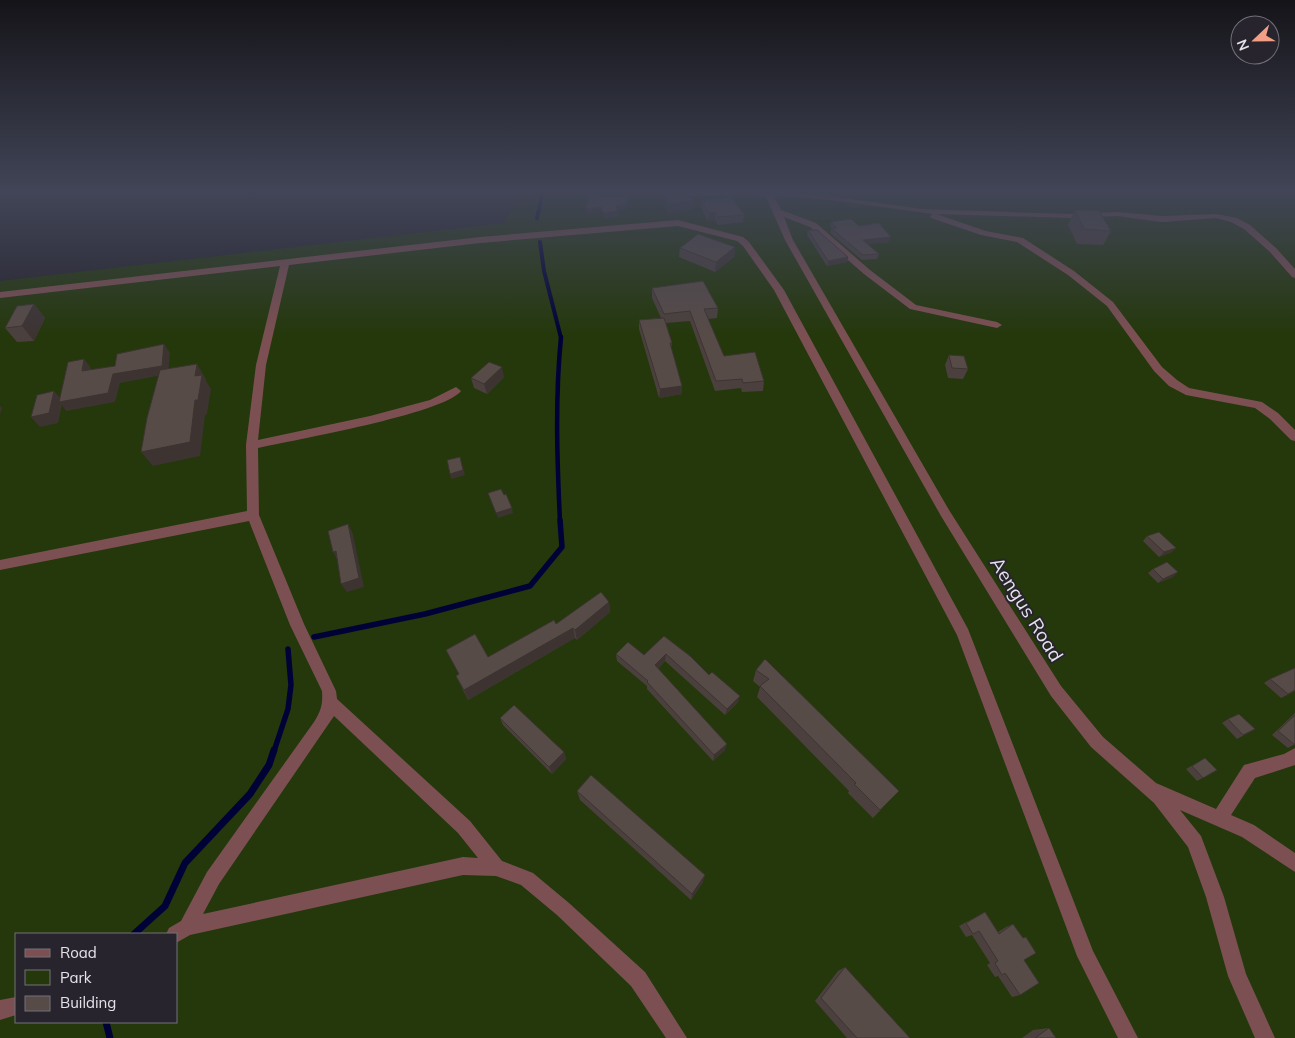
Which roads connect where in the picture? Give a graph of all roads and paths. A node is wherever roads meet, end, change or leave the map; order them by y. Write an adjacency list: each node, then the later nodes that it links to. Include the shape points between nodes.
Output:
1 (487, 239): 7 (street)
2 (741, 239): 26 (street, via 779,290 963,633 1086,956)
3 (789, 239): 18 (street, Aengus Road, via 945,513 1056,691 1097,742)
4 (830, 239): 10 (street, via 913,307)
5 (1017, 239): 12 (street, via 1071,273 1110,304 1158,369 1173,383 1186,391 1258,405)
6 (1262, 239): 8 (street)
7 (285, 262): 9 (street); 13 (street, via 263,357)
8 (1295, 275)
9 (0, 295)
10 (997, 325)
11 (456, 391): 13 (street, via 434,403)
12 (1295, 437)
13 (252, 446): 14 (street)
14 (253, 515): 15 (street); 16 (street, via 297,625 324,679)
15 (0, 564)
16 (330, 702): 21 (street, via 464,827); 22 (street, via 319,727 213,878)
17 (1295, 756): 19 (street, via 1250,771)
18 (1150, 788): 19 (street); 27 (street, Aengus Road, via 1172,810 1195,842 1215,897 1237,976)
19 (1219, 819): 20 (street, via 1255,836)
20 (1295, 863)
21 (496, 866): 22 (street, via 463,866); 25 (street, via 527,879 638,979)
22 (181, 931)
23 (15, 1006): 24 (street)
24 (0, 1010)
25 (677, 1038)
26 (1128, 1038)
27 (1265, 1038)

